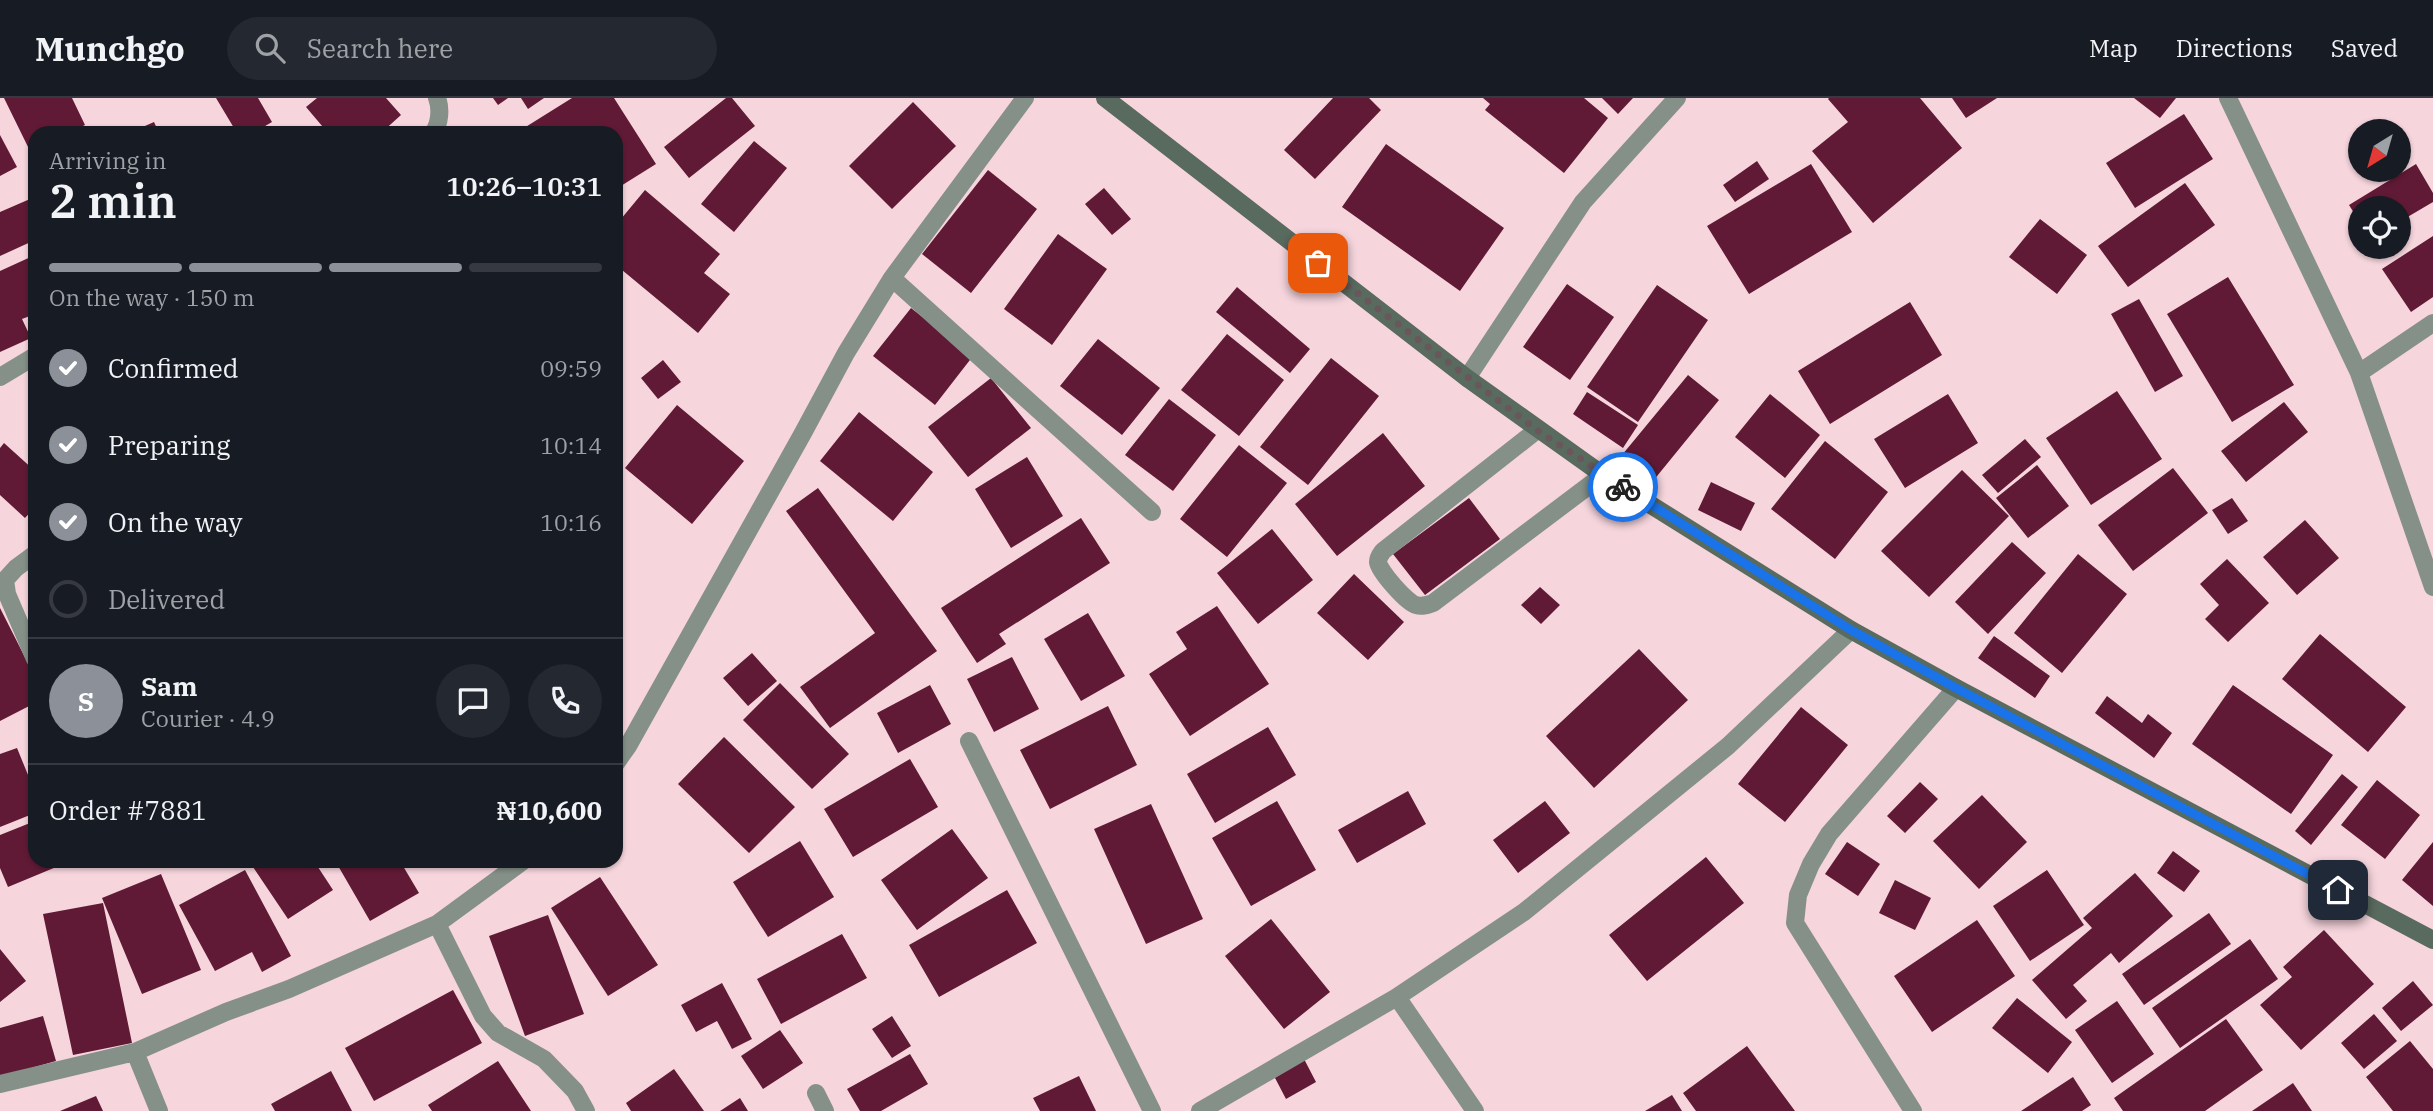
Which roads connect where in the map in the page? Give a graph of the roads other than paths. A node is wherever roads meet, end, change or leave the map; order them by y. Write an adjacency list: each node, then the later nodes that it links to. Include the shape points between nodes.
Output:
1 (437, 98): 6 (street)
2 (1025, 98): 7 (street)
3 (1105, 98): 12 (street)
4 (1677, 98): 12 (street, via 1583,202)
5 (2228, 98): 10 (street)
6 (437, 126)
7 (892, 278): 15 (street); 22 (street)
8 (2433, 323): 10 (street)
9 (28, 360): 11 (street)
10 (2359, 373): 17 (street)
11 (0, 377)
12 (1467, 378): 13 (street)
13 (1537, 430): 14 (street); 14 (street, via 1383,551 1379,566 1405,600 1414,605 1433,603)
14 (1603, 475): 18 (street)
15 (1152, 512)
16 (28, 559): 19 (street, via 5,580)
17 (2433, 587)
18 (1851, 630): 20 (street); 26 (street, via 1728,746 1524,912)
19 (28, 643)
20 (1956, 688): 25 (street); 36 (street, via 1829,834 1798,895 1795,923)
21 (969, 741): 33 (street)
22 (623, 753)
23 (513, 868): 24 (street)
24 (437, 923): 27 (street); 31 (street, via 483,1016 498,1033 544,1059 575,1091)
25 (2433, 940)
26 (1397, 997): 34 (street); 35 (street)
27 (135, 1052): 28 (street); 30 (street)
28 (0, 1084)
29 (816, 1093): 32 (street)
30 (159, 1111)
31 (586, 1111)
32 (825, 1111)
33 (1152, 1111)
34 (1200, 1111)
35 (1475, 1111)
36 (1913, 1111)

